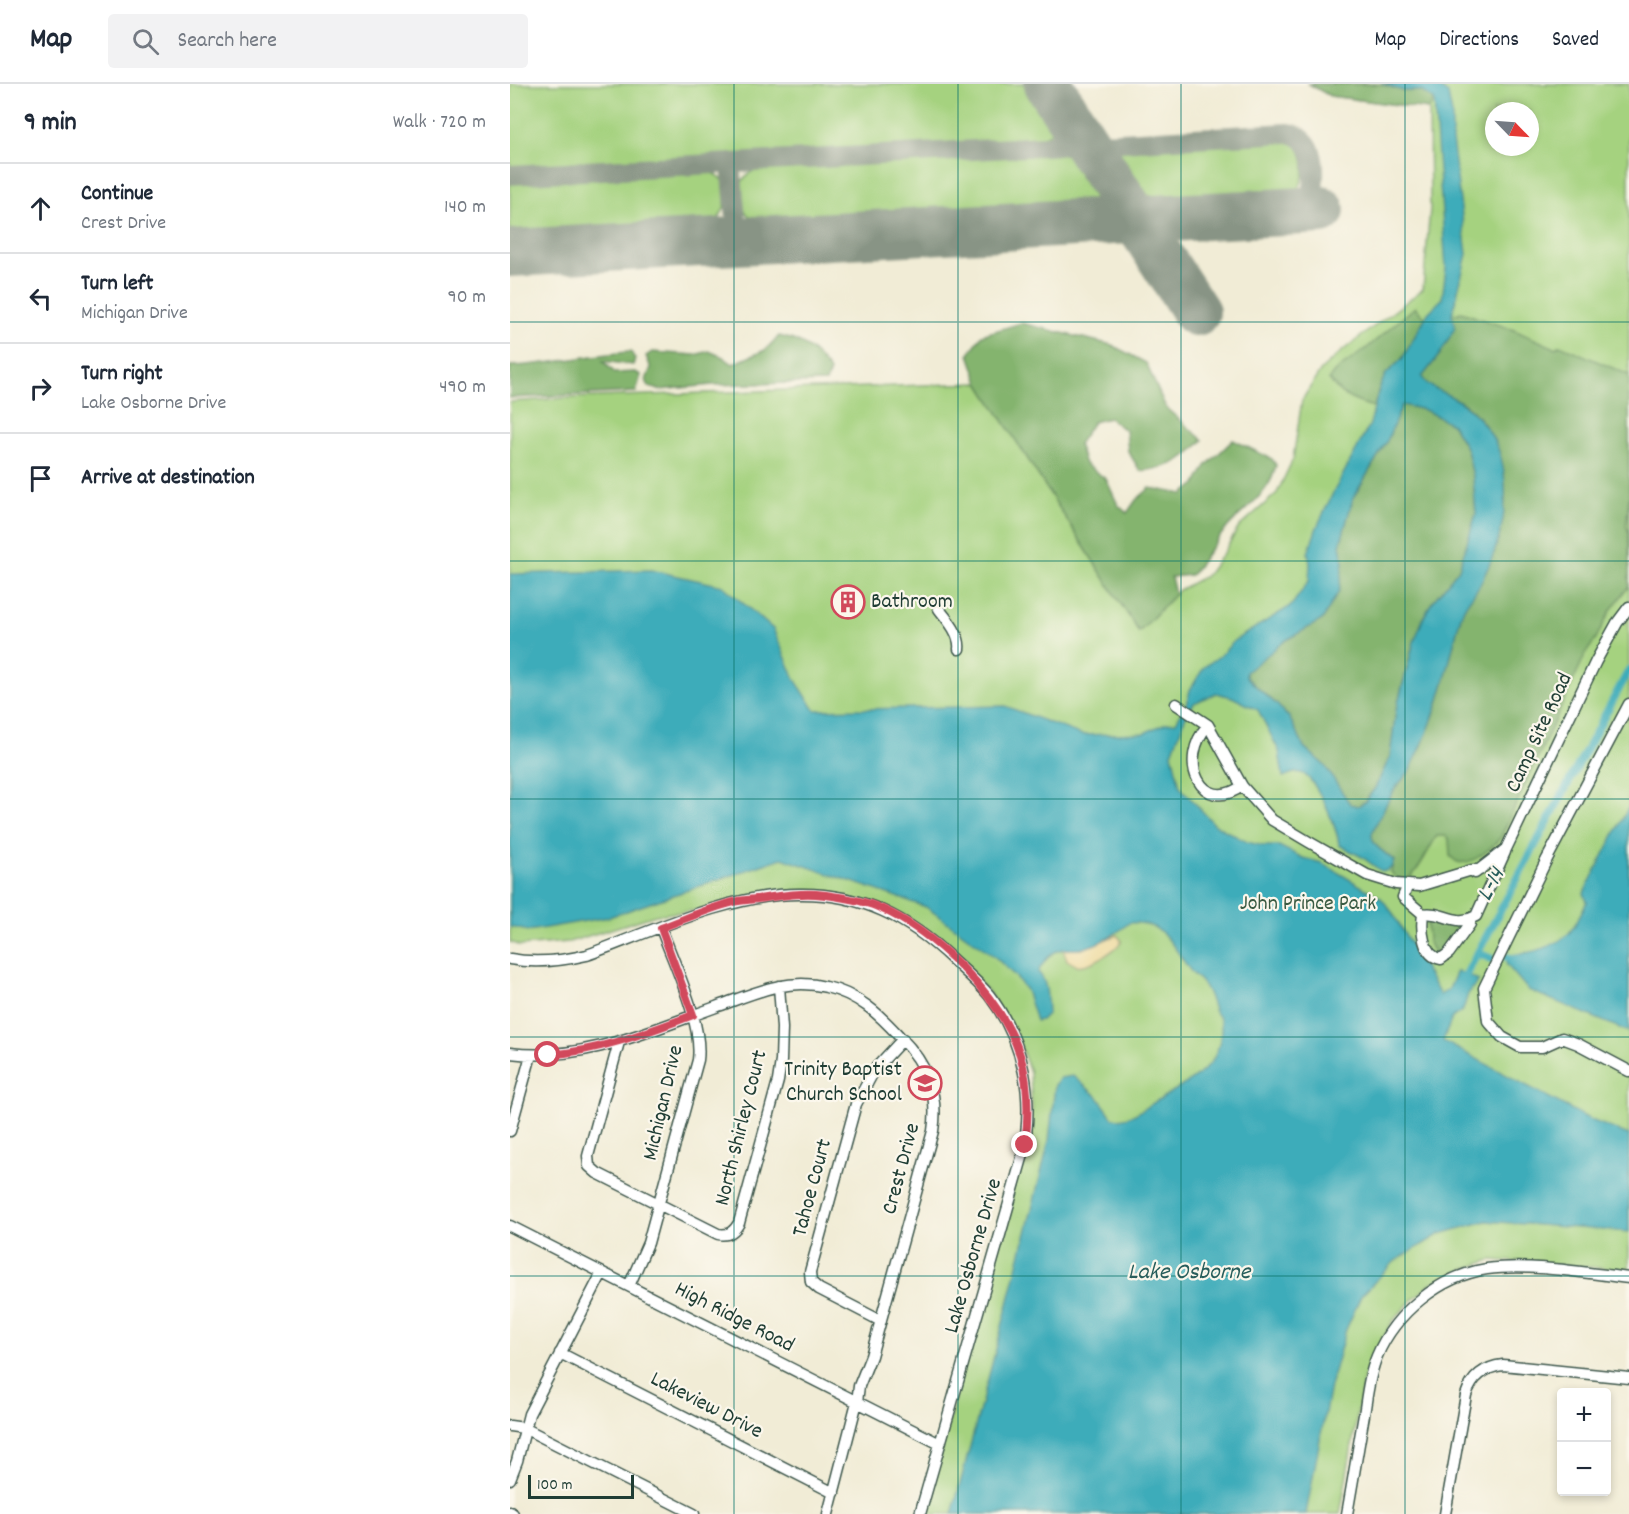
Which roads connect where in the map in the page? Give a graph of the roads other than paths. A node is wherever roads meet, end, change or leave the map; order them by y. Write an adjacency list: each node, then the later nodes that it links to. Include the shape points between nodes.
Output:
1 (1629, 607): 8 (street, Camp Site Road, via 1596,661)
2 (939, 609): 3 (street, via 957,635)
3 (959, 649)
4 (1176, 704): 6 (street, Camp Site Road)
5 (1629, 704): 24 (street, via 1484,988 1488,1021 1502,1037 1520,1047 1542,1047 1563,1038)
6 (1208, 725): 7 (street, Camp Site Road); 7 (street, via 1192,756 1196,778 1208,790 1218,793)
7 (1242, 786): 10 (street, Camp Site Road, via 1272,820)
8 (1506, 849): 9 (street, Camp Site Road); 12 (street)
9 (1483, 868): 11 (street, Camp Site Road, via 1445,885); 12 (street, via 1491,874)
10 (1367, 874): 11 (street, Camp Site Road, via 1396,884); 13 (street)
11 (1414, 885): 13 (street)
12 (1489, 887): 15 (street, via 1480,909)
13 (1403, 897): 14 (street)
14 (1423, 914): 15 (street, via 1459,921); 15 (street, via 1424,940 1438,959 1456,944)
15 (1470, 919)
16 (661, 928): 17 (street, Lake Osborne Drive, via 570,959); 19 (street, Michigan Drive); 37 (street, Lake Osborne Drive, via 735,901 796,894 857,900 896,917 941,948 988,995 1010,1029 1027,1086 1025,1145)
17 (510, 959)
18 (779, 986): 19 (street, Crest Drive); 20 (street, Crest Drive, via 811,984 841,991 868,1006); 26 (street, North Shirley Court, via 782,1041 778,1081 736,1228 728,1234 718,1234)
19 (693, 1015): 21 (street, Crest Drive); 26 (street, Michigan Drive, via 699,1039 698,1060)
20 (903, 1039): 31 (street, Crest Drive, via 916,1053 931,1081 935,1118); 31 (street, Tahoe Court, via 875,1068 856,1104 810,1272 811,1282 819,1289)
21 (619, 1042): 23 (street, Crest Drive, via 568,1053); 26 (street, via 588,1161 592,1170)
22 (510, 1053): 23 (street, Crest Drive)
23 (531, 1055): 25 (street)
24 (1629, 1071)
25 (510, 1131)
26 (659, 1205): 30 (street, Michigan Drive)
27 (510, 1226): 28 (street, High Ridge Road)
28 (602, 1273): 30 (street, High Ridge Road); 32 (street)
29 (1629, 1278): 43 (street, via 1487,1269 1429,1293 1397,1323 1377,1357)
30 (629, 1286): 34 (street, High Ridge Road)
31 (881, 1321): 34 (street, Crest Drive)
32 (560, 1353): 36 (street); 39 (street, Lakeview Drive)
33 (1629, 1378): 44 (street, via 1503,1365 1480,1374 1466,1395)
34 (857, 1402): 37 (street, High Ridge Road); 39 (street, Crest Drive)
35 (510, 1426): 36 (street)
36 (524, 1428): 38 (street); 40 (street)
37 (940, 1444): 42 (street, Lake Osborne Drive)
38 (510, 1479)
39 (834, 1493): 41 (street, Crest Drive)
40 (694, 1514)
41 (828, 1514)
42 (920, 1514)
43 (1347, 1514)
44 (1445, 1514)

